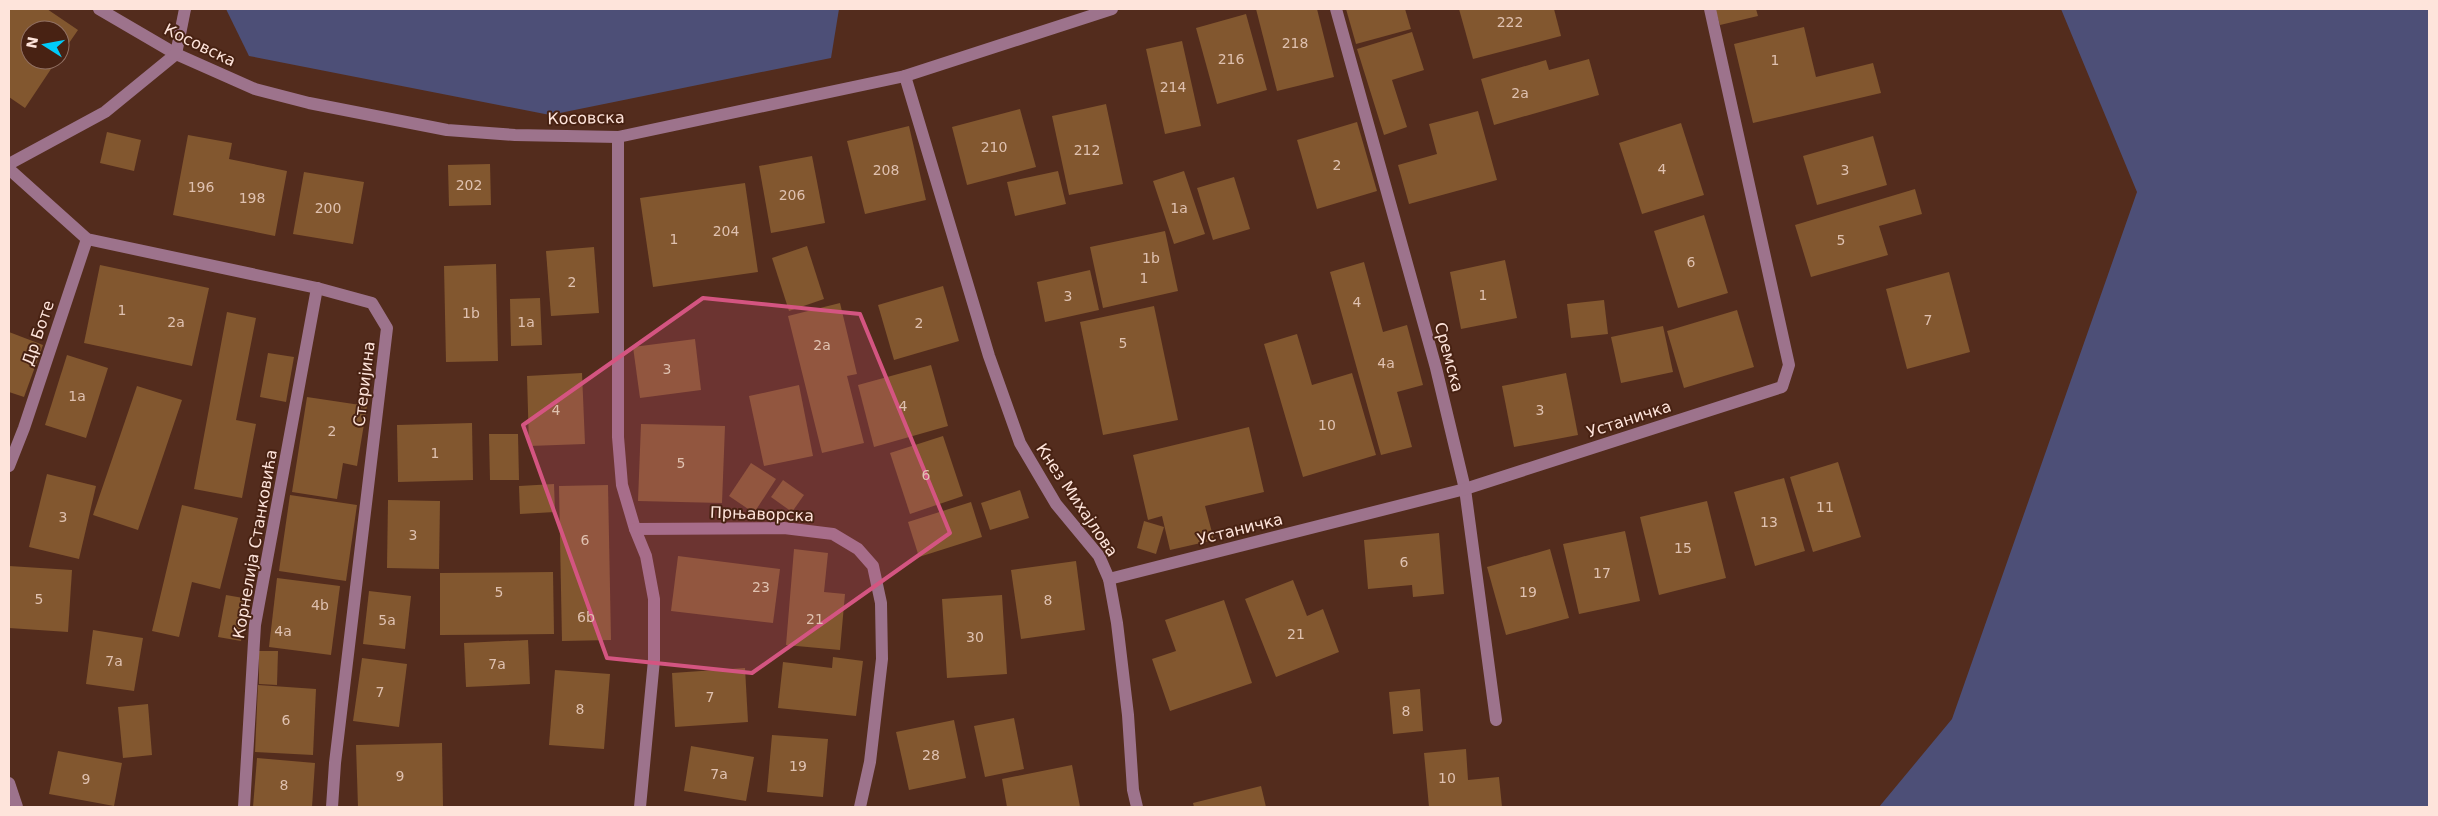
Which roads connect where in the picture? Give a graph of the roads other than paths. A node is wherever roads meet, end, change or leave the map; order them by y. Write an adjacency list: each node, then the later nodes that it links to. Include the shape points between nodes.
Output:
1 (99, 9): 6 (street, Косовска)
2 (185, 9): 6 (street)
3 (1112, 9): 7 (street, Косовска)
4 (1336, 9): 14 (street, Сремска, via 1436,368)
5 (1710, 9): 14 (street, Устаничка, via 1789,365 1782,387)
6 (176, 54): 8 (street, Косовска, via 255,89 372,116 457,131 515,136); 9 (street, via 105,112)
7 (905, 76): 8 (street, Косовска); 16 (street, Кнез Михајлова, via 989,356 1020,442 1056,504 1099,556)
8 (618, 137): 15 (street, via 618,436 622,485)
9 (9, 164)
10 (9, 169): 11 (street, Стеријина)
11 (87, 239): 12 (street, Стеријина); 13 (street, Др Боте)
12 (317, 288): 20 (street, Корнелија Станковића, via 255,625); 21 (street, Стеријина, via 372,303 387,328)
13 (9, 466)
14 (1466, 489): 16 (street, Устаничка); 17 (street, Сремска)
15 (635, 529): 22 (street, via 646,556 654,599 654,660); 23 (street, Прњаворска, via 784,528 833,534 858,549 873,566 881,603 882,659 870,762)
16 (1109, 579): 24 (street, Кнез Михајлова, via 1117,622)
17 (1496, 720)
18 (9, 783): 19 (street)
19 (17, 807)
20 (244, 807)
21 (332, 807)
22 (640, 807)
23 (860, 807)
24 (1137, 807)

